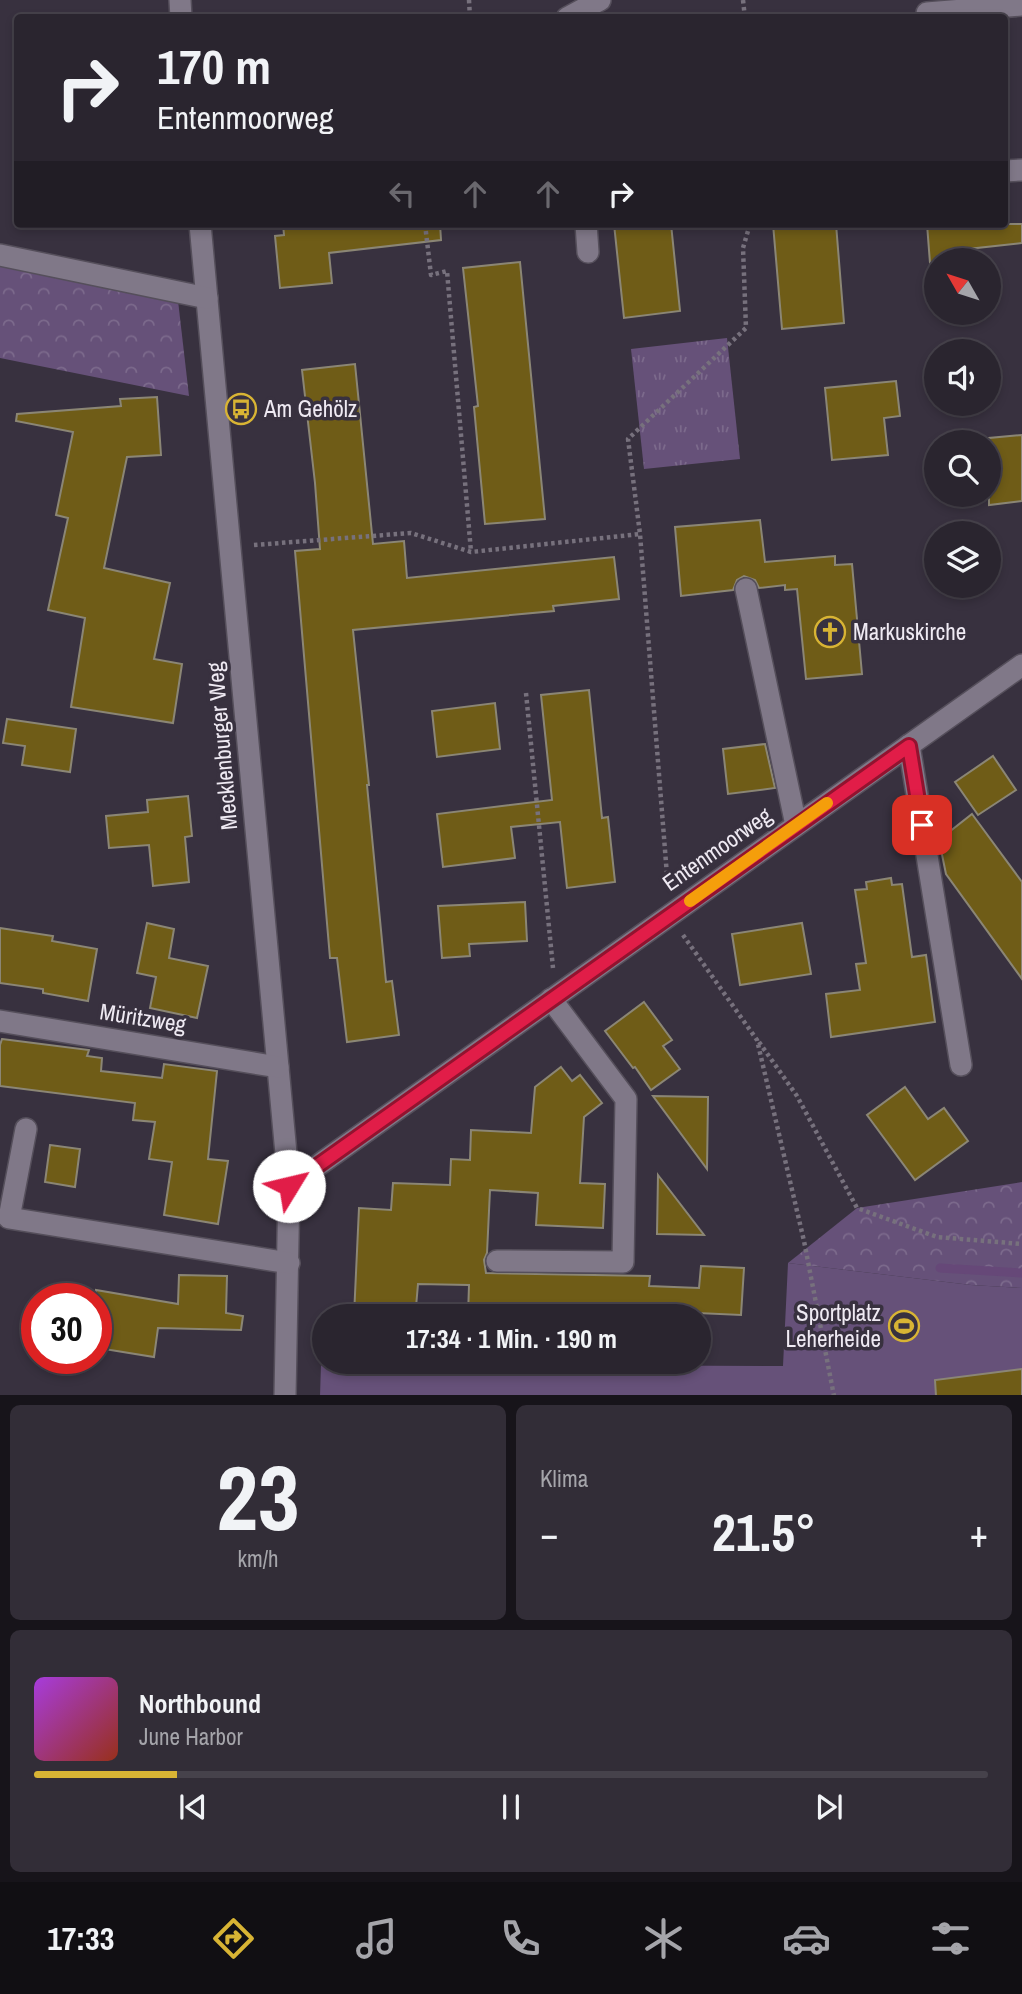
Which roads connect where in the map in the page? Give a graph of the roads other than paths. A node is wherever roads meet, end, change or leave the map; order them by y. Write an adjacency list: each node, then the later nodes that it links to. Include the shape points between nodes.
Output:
1 (600, 0): 4 (street)
2 (1022, 5): 3 (street)
3 (927, 13)
4 (574, 14)
5 (200, 228): 9 (street, Mecklenburger Weg)
6 (586, 228): 7 (street)
7 (588, 252)
8 (0, 255): 9 (street)
9 (206, 298): 17 (street, Mecklenburger Weg)
10 (746, 589): 13 (street)
11 (1022, 665): 12 (street, Entenmoorweg)
12 (909, 746): 13 (street, Entenmoorweg); 16 (street)
13 (796, 825): 14 (street, Entenmoorweg)
14 (553, 998): 19 (street, Entenmoorweg); 20 (street, via 626,1099 623,1262)
15 (0, 1021): 17 (street, Müritzweg)
16 (961, 1065)
17 (278, 1067): 19 (street, Mecklenburger Weg)
18 (26, 1129): 21 (street, via 9,1218)
19 (289, 1186): 21 (street, Mecklenburger Weg)
20 (497, 1261)
21 (289, 1262): 22 (street, Mecklenburger Weg)
22 (285, 1395)

